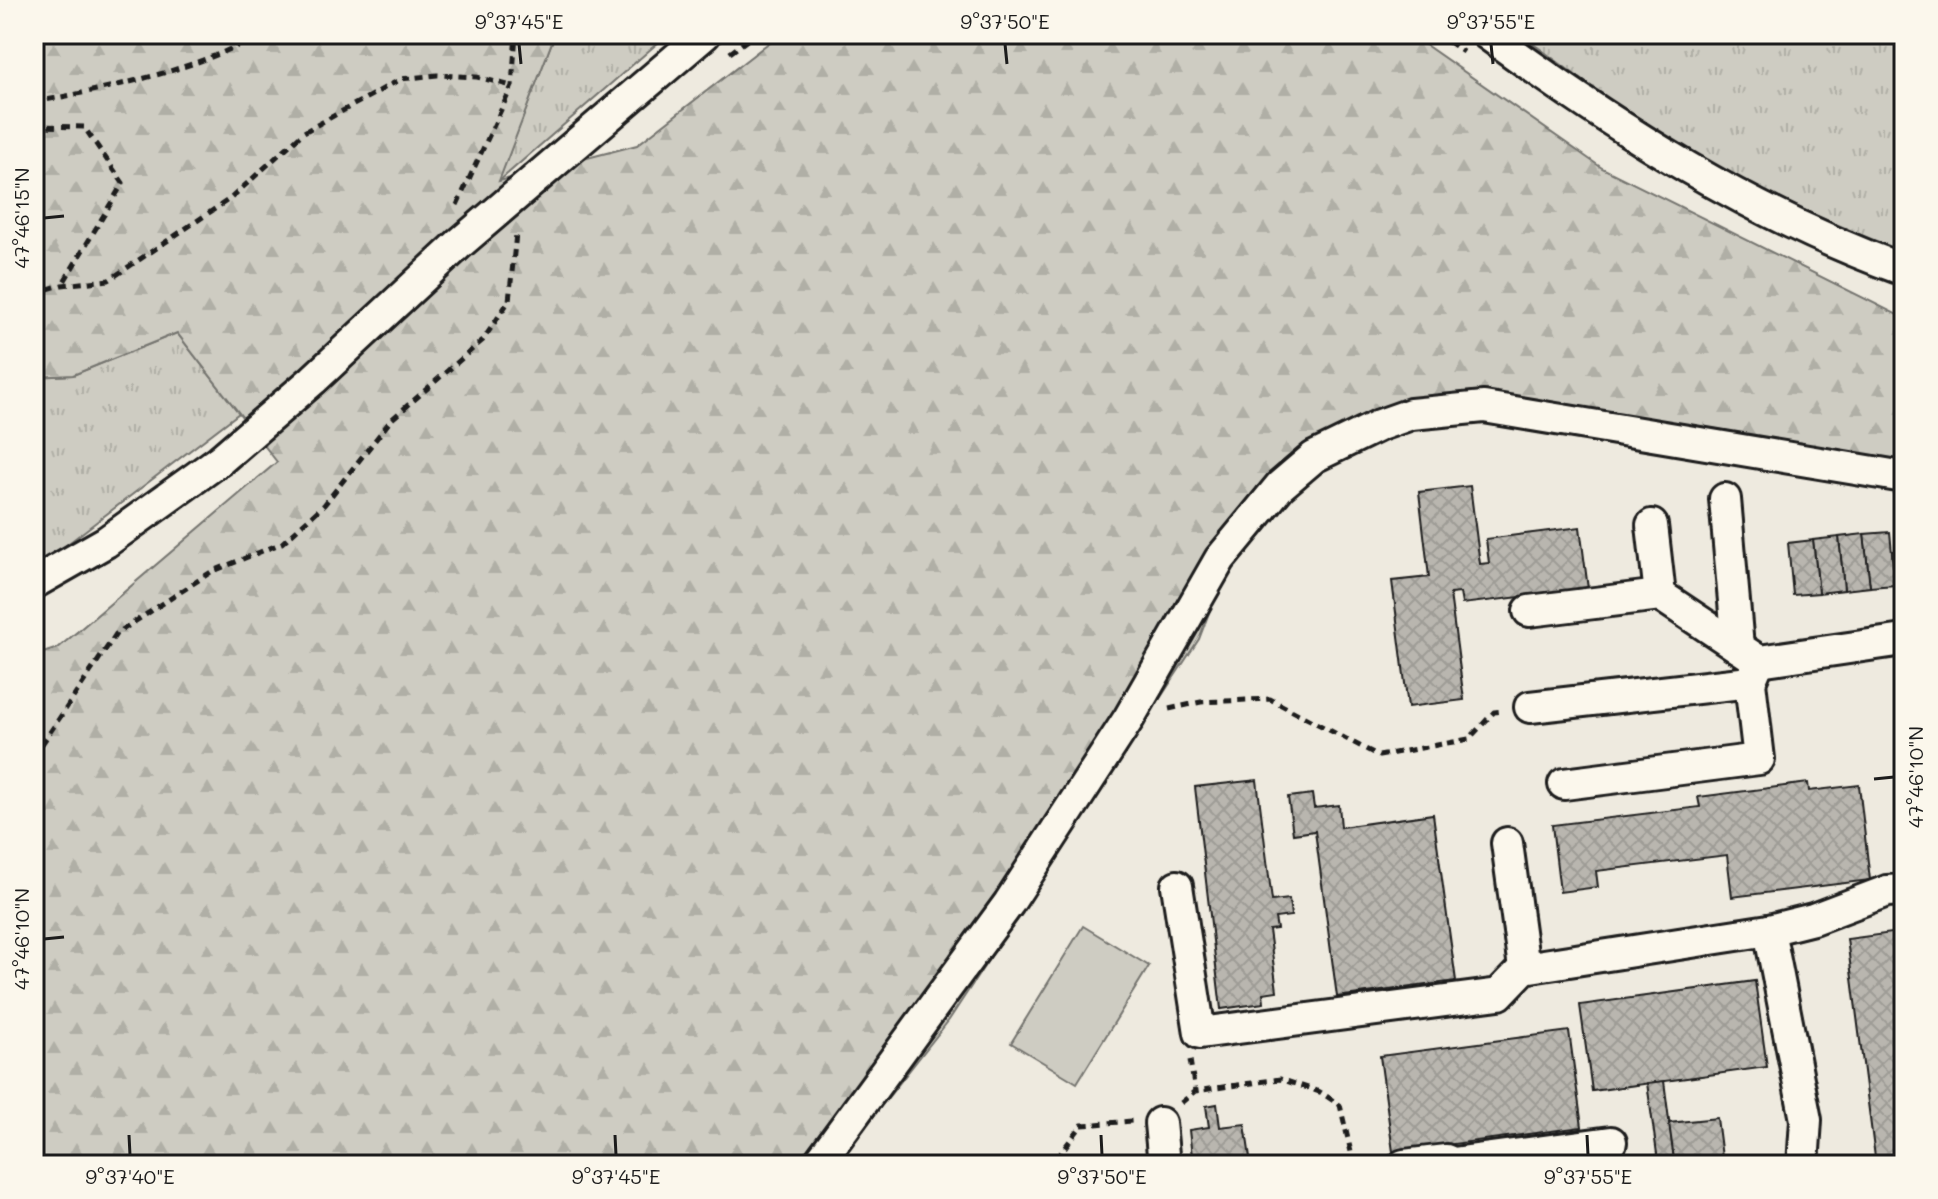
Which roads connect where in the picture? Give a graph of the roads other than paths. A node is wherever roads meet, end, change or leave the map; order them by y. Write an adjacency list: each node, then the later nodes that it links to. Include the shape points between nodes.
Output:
1 (705, 34): 7 (street, via 459,244 220,460 106,542)
2 (1487, 34): 3 (street, via 1659,153 1779,217)
3 (1904, 270)
4 (1904, 477): 21 (street, via 1484,407 1411,414 1314,457 1280,486 1220,559 1129,718 1009,903)
5 (1725, 499): 11 (street)
6 (1652, 525): 8 (street)
7 (34, 583)
8 (1660, 595): 9 (street); 11 (street)
9 (1529, 611)
10 (1904, 640): 11 (street)
11 (1749, 663): 12 (street); 13 (street, via 1759,759)
12 (1530, 707)
13 (1564, 784)
14 (1507, 843): 18 (street)
15 (1177, 886): 18 (street, via 1200,1033 1499,994)
16 (1904, 890): 17 (street)
17 (1769, 930): 18 (street); 24 (street, via 1806,1120)
18 (1524, 968)
19 (1160, 1123): 22 (street)
20 (1611, 1142): 23 (street)
21 (817, 1165)
22 (1164, 1165)
23 (1404, 1165)
24 (1803, 1165)

